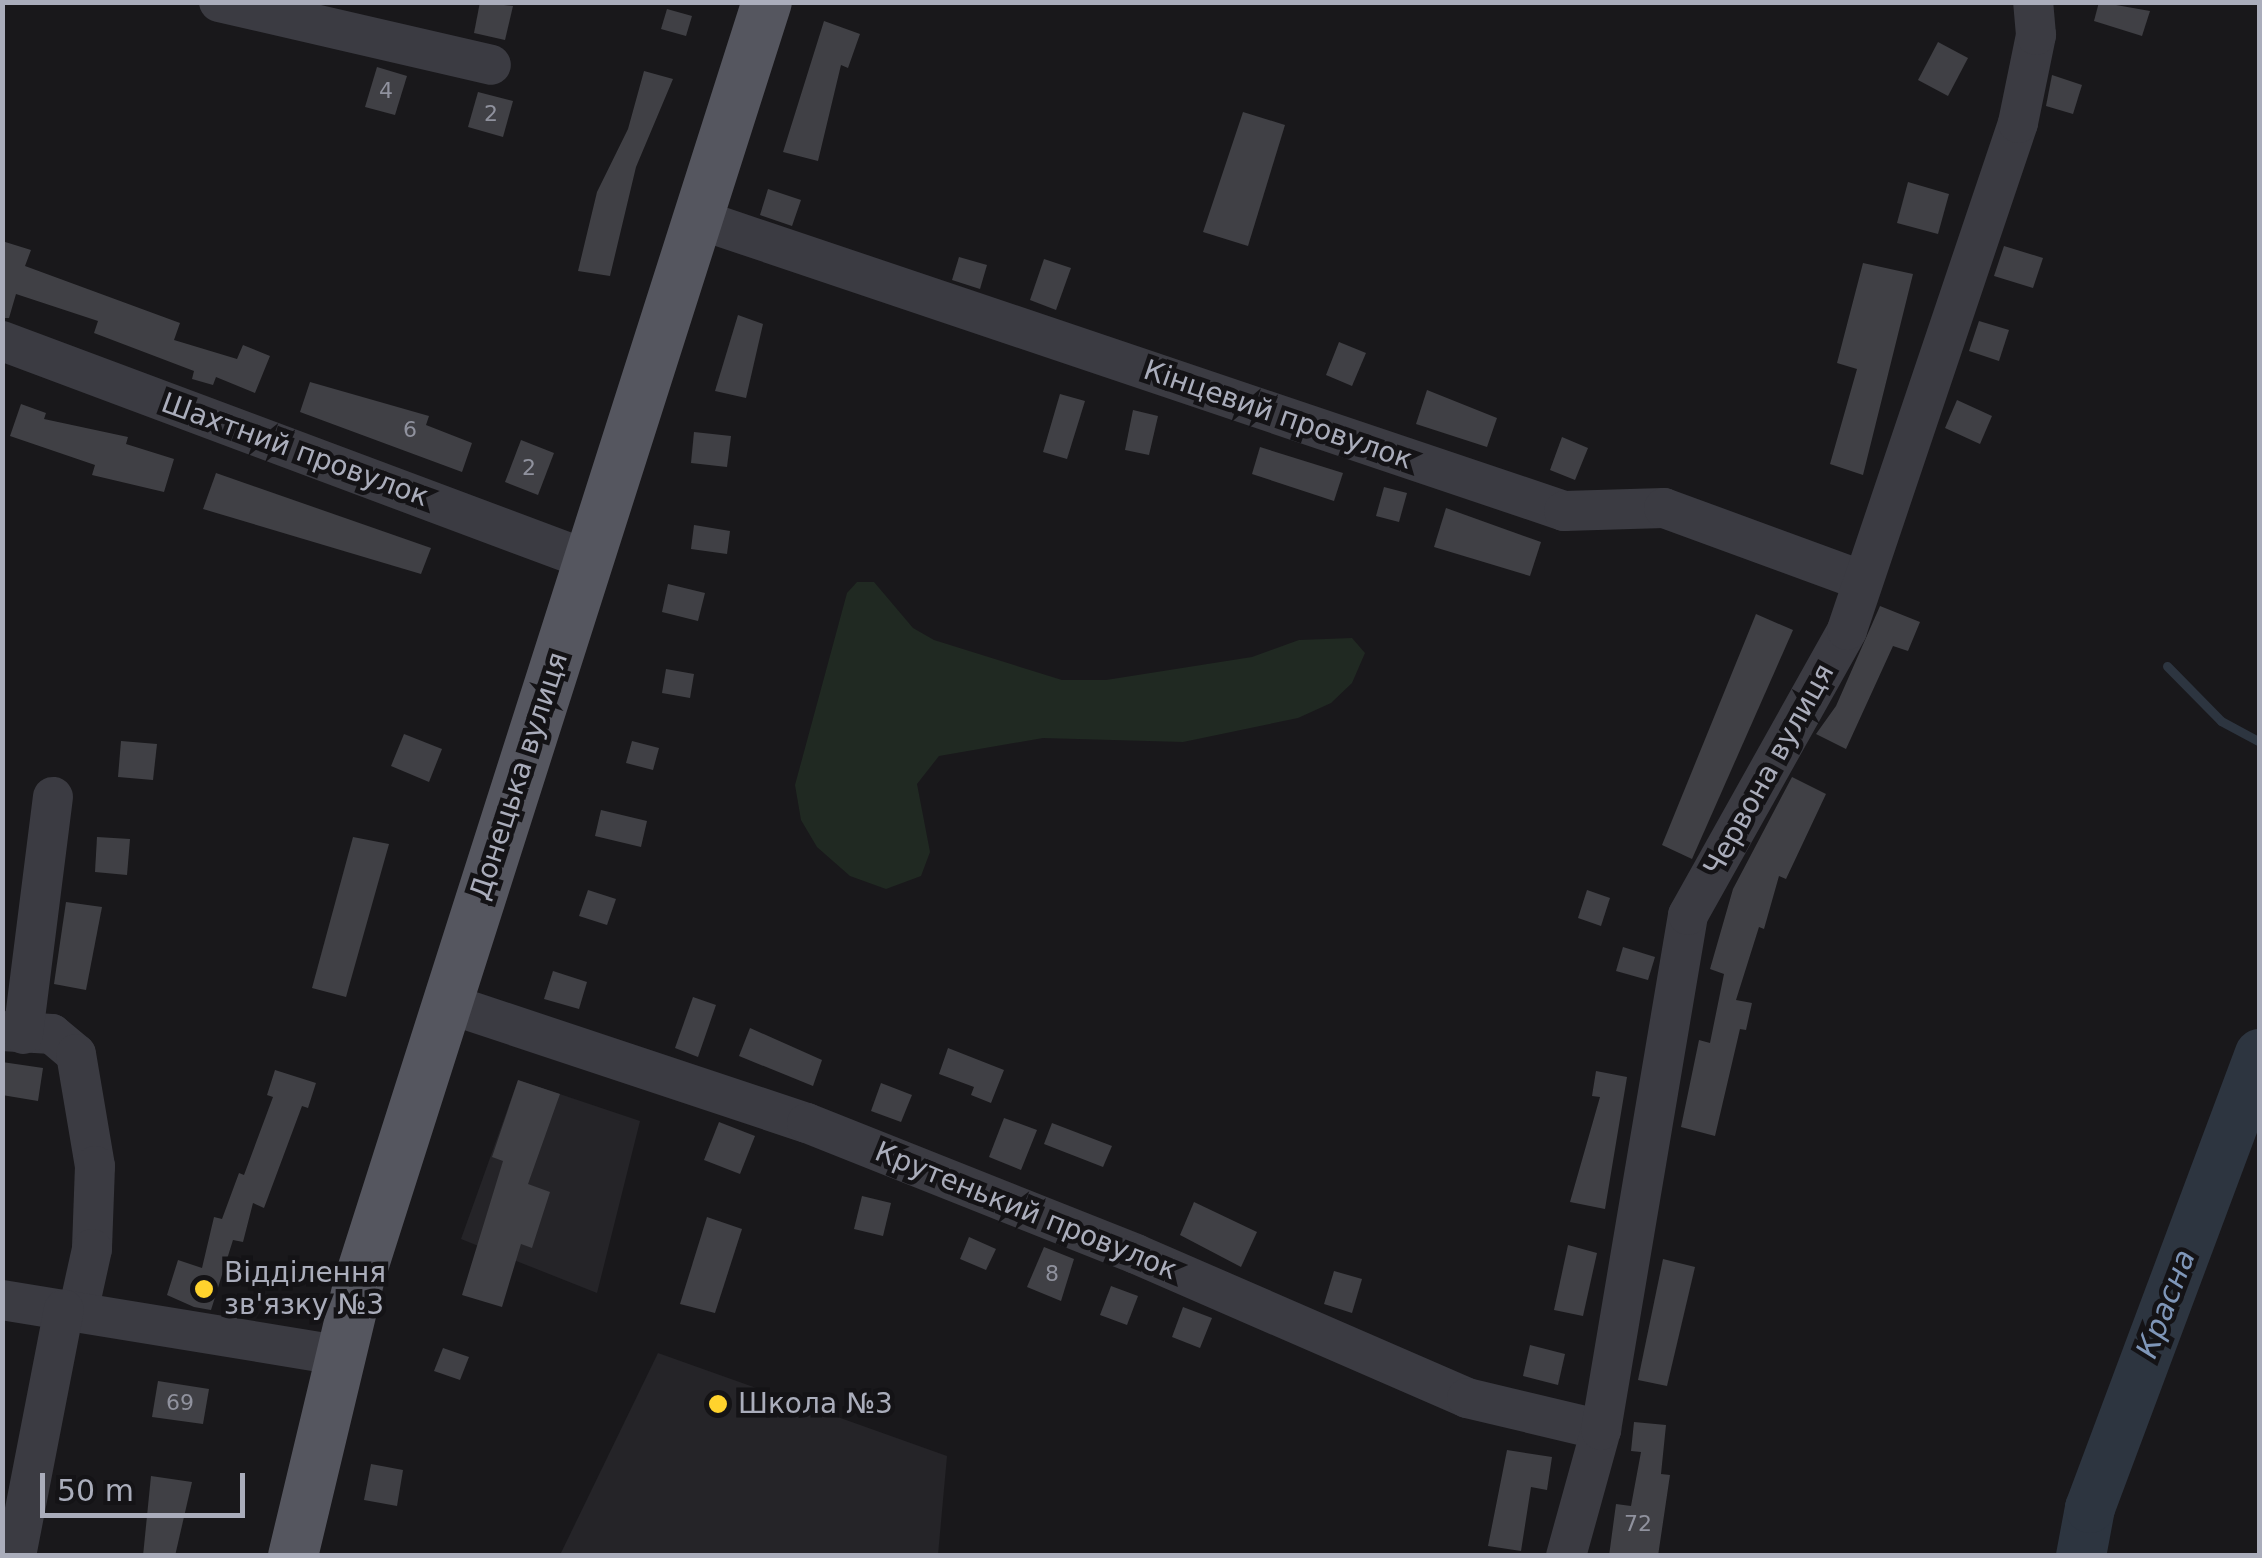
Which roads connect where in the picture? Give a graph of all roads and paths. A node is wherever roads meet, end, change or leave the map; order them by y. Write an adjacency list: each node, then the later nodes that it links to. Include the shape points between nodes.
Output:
1 (219, 2): 4 (street)
2 (767, 2): 5 (main road, Донецька вулиця)
3 (2034, 2): 8 (street, Червона вулиця, via 2036,35 2018,122)
4 (491, 65)
5 (698, 219): 7 (main road, Донецька вулиця); 8 (street, Кінцевий провулок, via 1564,511 1664,508)
6 (2, 341): 7 (street, Шахтний провулок)
7 (588, 560): 10 (main road, Донецька вулиця)
8 (1861, 580): 15 (street, Червона вулиця, via 1847,630 1688,915)
9 (53, 798): 11 (street)
10 (446, 1003): 14 (main road, Донецька вулиця); 15 (street, Крутенький провулок, via 807,1122 1136,1254 1467,1398)
11 (13, 1033): 13 (street, via 52,1034 76,1054 86,1095 95,1166 92,1249)
12 (2, 1300): 13 (street)
13 (71, 1311): 14 (street); 16 (street)
14 (338, 1355): 17 (main road, Донецька вулиця)
15 (1602, 1430): 18 (street, Червона вулиця)
16 (16, 1556)
17 (293, 1556)
18 (1566, 1556)

